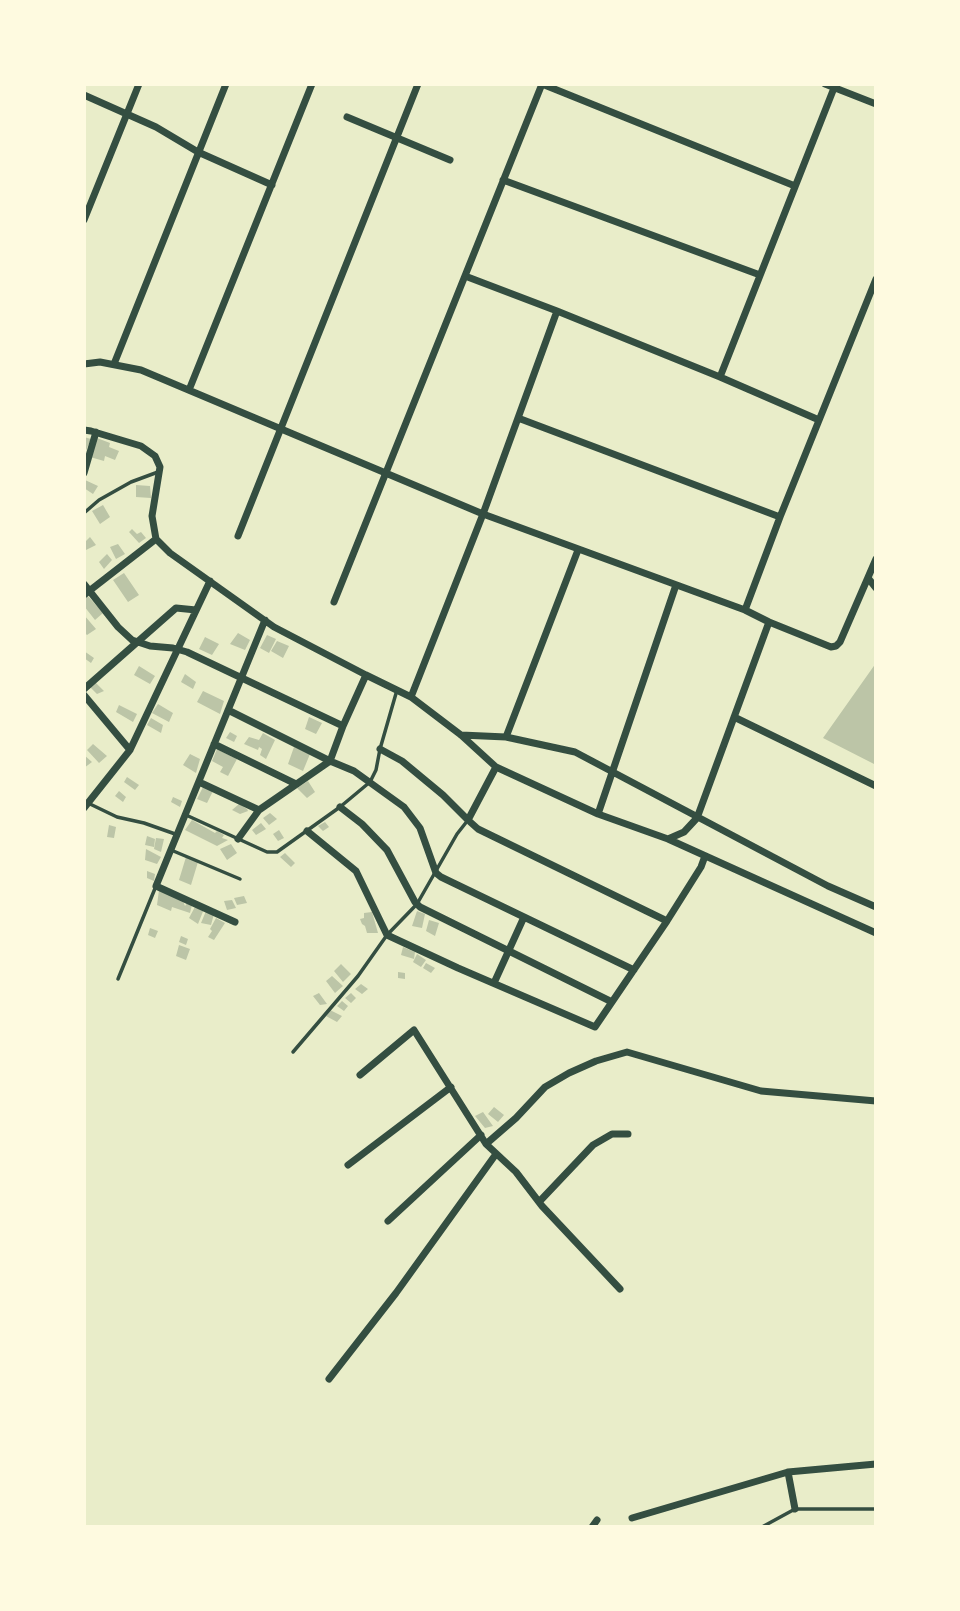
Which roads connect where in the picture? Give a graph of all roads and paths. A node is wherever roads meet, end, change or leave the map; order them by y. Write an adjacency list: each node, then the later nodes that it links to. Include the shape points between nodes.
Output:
1 (139, 84): 10 (street)
2 (226, 84): 13 (street)
3 (312, 84): 16 (street)
4 (418, 84): 12 (street)
5 (542, 84): 15 (street); 17 (street)
6 (825, 84): 7 (street)
7 (834, 88): 9 (street); 17 (street)
8 (84, 95): 10 (street)
9 (876, 104)
10 (127, 114): 13 (street); 18 (street)
11 (347, 117): 12 (street)
12 (397, 137): 14 (street); 30 (street)
13 (198, 152): 16 (street); 24 (street)
14 (450, 160)
15 (503, 180): 19 (street); 20 (street)
16 (272, 185): 26 (street)
17 (795, 186): 19 (street)
18 (84, 220)
19 (760, 275): 25 (street)
20 (465, 276): 22 (street); 33 (street)
21 (876, 279): 28 (street)
22 (557, 311): 25 (street); 27 (street)
23 (84, 364): 24 (street)
24 (114, 364): 26 (street)
25 (720, 377): 28 (street)
26 (189, 390): 30 (street)
27 (518, 418): 36 (street); 37 (street)
28 (819, 420): 37 (street)
29 (84, 430): 31 (street)
30 (281, 430): 33 (street); 38 (street)
31 (96, 432): 32 (street, via 141,446 155,456); 34 (street)
32 (160, 471): 35 (lane, via 120,488); 39 (street, via 152,516)
33 (386, 472): 36 (street); 47 (street)
34 (84, 473)
35 (84, 513)
36 (484, 514): 40 (street); 59 (street)
37 (780, 517): 49 (street)
38 (238, 536)
39 (156, 539): 43 (street); 46 (street)
40 (578, 550): 44 (street); 64 (street)
41 (876, 559): 42 (street)
42 (868, 578): 45 (street); 51 (street, via 836,646)
43 (210, 581): 48 (street); 50 (street)
44 (676, 585): 49 (street); 70 (street)
45 (876, 588)
46 (86, 590): 52 (street)
47 (334, 603)
48 (197, 610): 52 (street, via 176,608); 53 (street)
49 (745, 610): 51 (street)
50 (265, 620): 54 (street); 55 (street)
51 (769, 622): 61 (street)
52 (136, 642): 53 (street); 56 (street)
53 (178, 650): 55 (street); 67 (street)
54 (366, 675): 57 (street); 62 (street)
55 (241, 678): 60 (street); 62 (street)
56 (84, 689)
57 (397, 690): 59 (street); 66 (lane)
58 (84, 695): 67 (street)
59 (411, 697): 63 (street)
60 (228, 710): 65 (street); 68 (street)
61 (734, 717): 74 (street); 80 (street)
62 (342, 726): 68 (street)
63 (461, 735): 64 (street); 69 (street)
64 (506, 737): 70 (street, via 575,752)
65 (214, 744): 71 (street); 73 (street)
66 (380, 749): 72 (lane); 81 (street, via 402,761)
67 (130, 750): 75 (street)
68 (330, 761): 72 (street); 73 (street)
69 (496, 767): 78 (street); 81 (street)
70 (613, 772): 78 (street); 80 (street)
71 (199, 782): 77 (street); 79 (street)
72 (370, 782): 76 (lane); 88 (street, via 404,807 420,828)
73 (296, 784): 77 (street)
74 (876, 786)
75 (86, 805): 83 (lane)
76 (340, 807): 82 (lane); 91 (street, via 387,850)
77 (259, 810): 84 (street)
78 (598, 814): 85 (street)
79 (186, 815): 83 (street); 84 (lane)
80 (697, 818): 85 (street, via 684,832); 92 (street)
81 (468, 820): 88 (lane); 94 (street)
82 (307, 831): 84 (lane, via 277,852); 97 (street, via 356,871)
83 (177, 835): 86 (street)
84 (238, 839)
85 (668, 839): 87 (street)
86 (171, 850): 89 (lane); 90 (street)
87 (705, 856): 94 (street); 96 (street)
88 (436, 873): 91 (lane); 93 (street)
89 (240, 878)
90 (156, 886): 95 (street); 100 (lane)
91 (417, 904): 97 (lane); 98 (street)
92 (876, 907)
93 (524, 917): 98 (street); 99 (street)
94 (667, 921): 99 (street)
95 (235, 922)
96 (876, 933)
97 (387, 935): 101 (street); 103 (lane)
98 (508, 950): 101 (street); 102 (street)
99 (634, 970): 102 (street)
100 (118, 979)
101 (494, 983): 102 (street, via 595,1027)
102 (612, 1002)
103 (293, 1052)
104 (360, 1076): 105 (street, via 414,1030)
105 (451, 1087): 108 (street); 111 (street)
106 (876, 1101): 109 (street, via 761,1091 627,1052 596,1061 545,1087)
107 (628, 1134): 112 (street, via 612,1134 593,1145)
108 (481, 1135): 109 (street); 113 (street)
109 (486, 1144): 110 (street)
110 (496, 1154): 112 (street); 115 (street)
111 (348, 1165)
112 (539, 1202): 114 (street)
113 (388, 1221)
114 (621, 1289)
115 (329, 1379)
116 (876, 1465): 117 (street)
117 (788, 1472): 118 (street); 120 (street)
118 (795, 1509): 119 (lane); 121 (lane)
119 (876, 1509)
120 (632, 1518)
121 (762, 1527)

